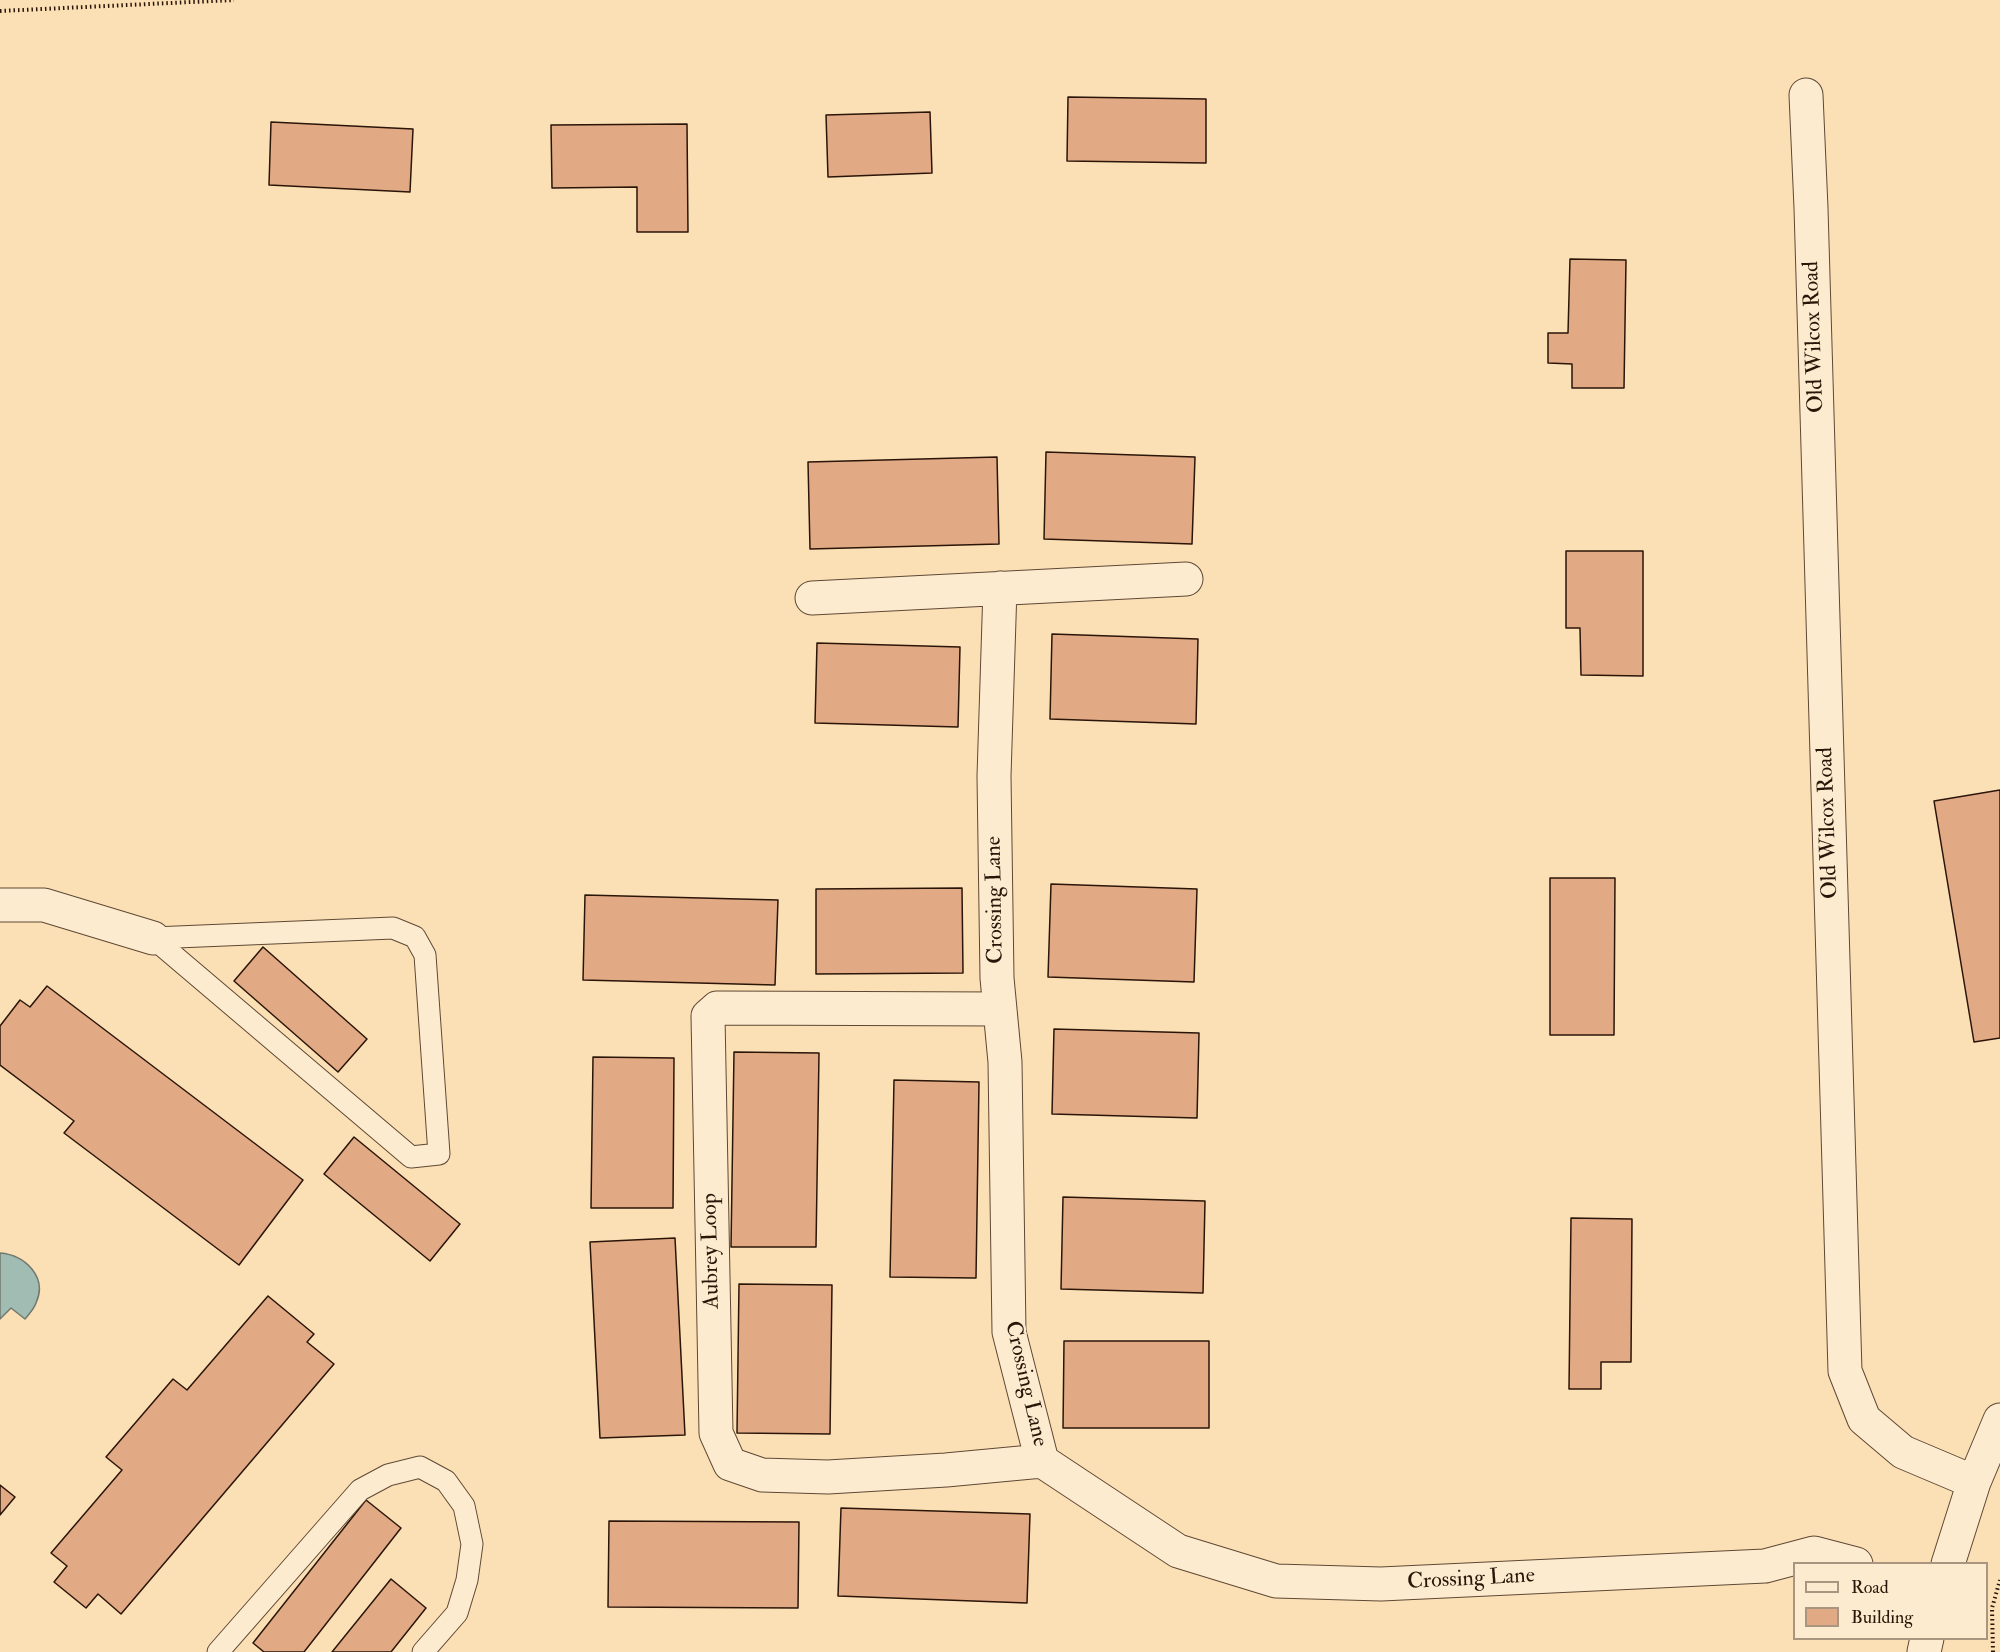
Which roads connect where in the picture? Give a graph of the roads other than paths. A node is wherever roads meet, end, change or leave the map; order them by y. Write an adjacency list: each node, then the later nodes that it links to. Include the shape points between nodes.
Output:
1 (1806, 95): 10 (street, Old Wilcox Road, via 1845,1371 1864,1419 1903,1452)
2 (1186, 579): 3 (street)
3 (1000, 588): 4 (street); 7 (street, Crossing Lane, via 994,776)
4 (812, 598)
5 (0, 906): 6 (street, via 44,905)
6 (153, 938): 6 (lane, via 411,1157 439,1154 425,956 415,937 393,928)
7 (1000, 1009): 9 (street, Crossing Lane, via 1005,1062 1009,1332); 9 (street, Aubrey Loop, via 717,1008 708,1016 716,1433 730,1464 762,1475 828,1477)
8 (2000, 1420): 10 (street)
9 (1042, 1461): 13 (street, Crossing Lane, via 1178,1551 1275,1581 1381,1584)
10 (1974, 1482): 12 (street)
11 (1852, 1562): 13 (street, Crossing Lane, via 1814,1553)
12 (1948, 1562)
13 (1765, 1566): 14 (street, Crossing Lane)
14 (1793, 1580)
15 (218, 1652): 16 (lane, via 360,1490 388,1474 420,1467 446,1481 464,1506 472,1544 457,1613)
16 (423, 1652)

